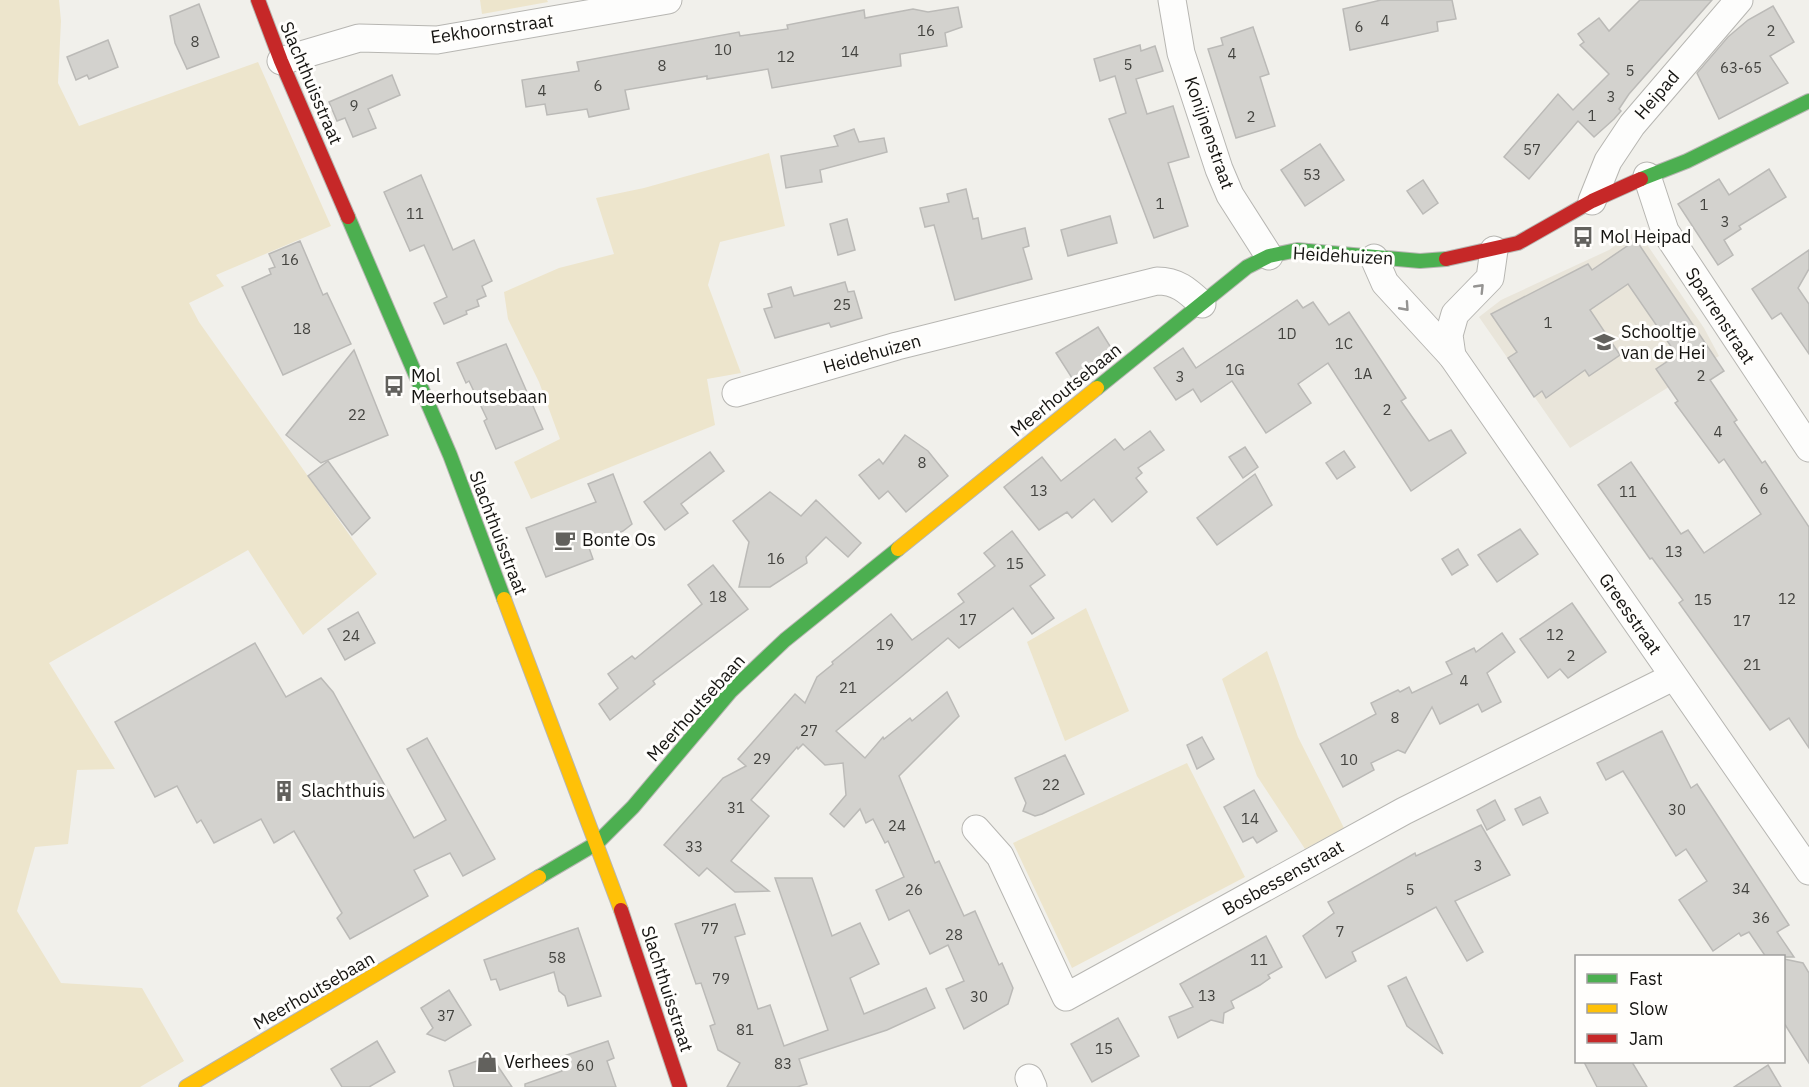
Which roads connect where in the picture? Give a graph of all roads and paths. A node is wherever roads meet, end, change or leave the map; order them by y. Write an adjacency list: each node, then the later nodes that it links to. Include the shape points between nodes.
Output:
1 (258, 0): 5 (street, Slachthuisstraat)
2 (668, 0): 5 (street, Eekhoornstraat, via 437,40 359,38)
3 (1172, 0): 10 (street, Konijnenstraat, via 1181,52 1219,169 1230,195)
4 (1739, 0): 8 (street, Heipad, via 1632,125 1608,161)
5 (281, 60): 18 (street, Slachthuisstraat, via 450,455)
6 (1809, 101): 7 (street, Heidehuizen, via 1688,161)
7 (1647, 176): 8 (street, Heidehuizen); 15 (street, Sparrenstraat, via 1665,231)
8 (1592, 201): 9 (street, Heidehuizen, via 1518,243)
9 (1494, 250): 11 (street, Heidehuizen, via 1420,261); 13 (street, one-way to 9, via 1449,335 1455,314 1490,278)
10 (1269, 256): 11 (street, Heidehuizen, via 1297,250); 12 (street, Heidehuizen, via 1247,267)
11 (1374, 258): 13 (street, Greesstraat, one-way to 13, via 1385,283)
12 (1202, 304): 14 (street, Heidehuizen, via 1182,286 1156,281 897,346); 18 (street, Meerhoutsebaan, via 785,640 730,692 633,807)
13 (1452, 356): 16 (street, Greesstraat)
14 (736, 393)
15 (1809, 448)
16 (1673, 677): 17 (street, Bosbessenstraat, via 1404,811 1066,997 1000,856); 19 (street, Greesstraat)
17 (976, 830)
18 (597, 843): 20 (street, Meerhoutsebaan); 21 (street, Slachthuisstraat)
19 (1809, 871)
20 (186, 1087)
21 (680, 1087)

